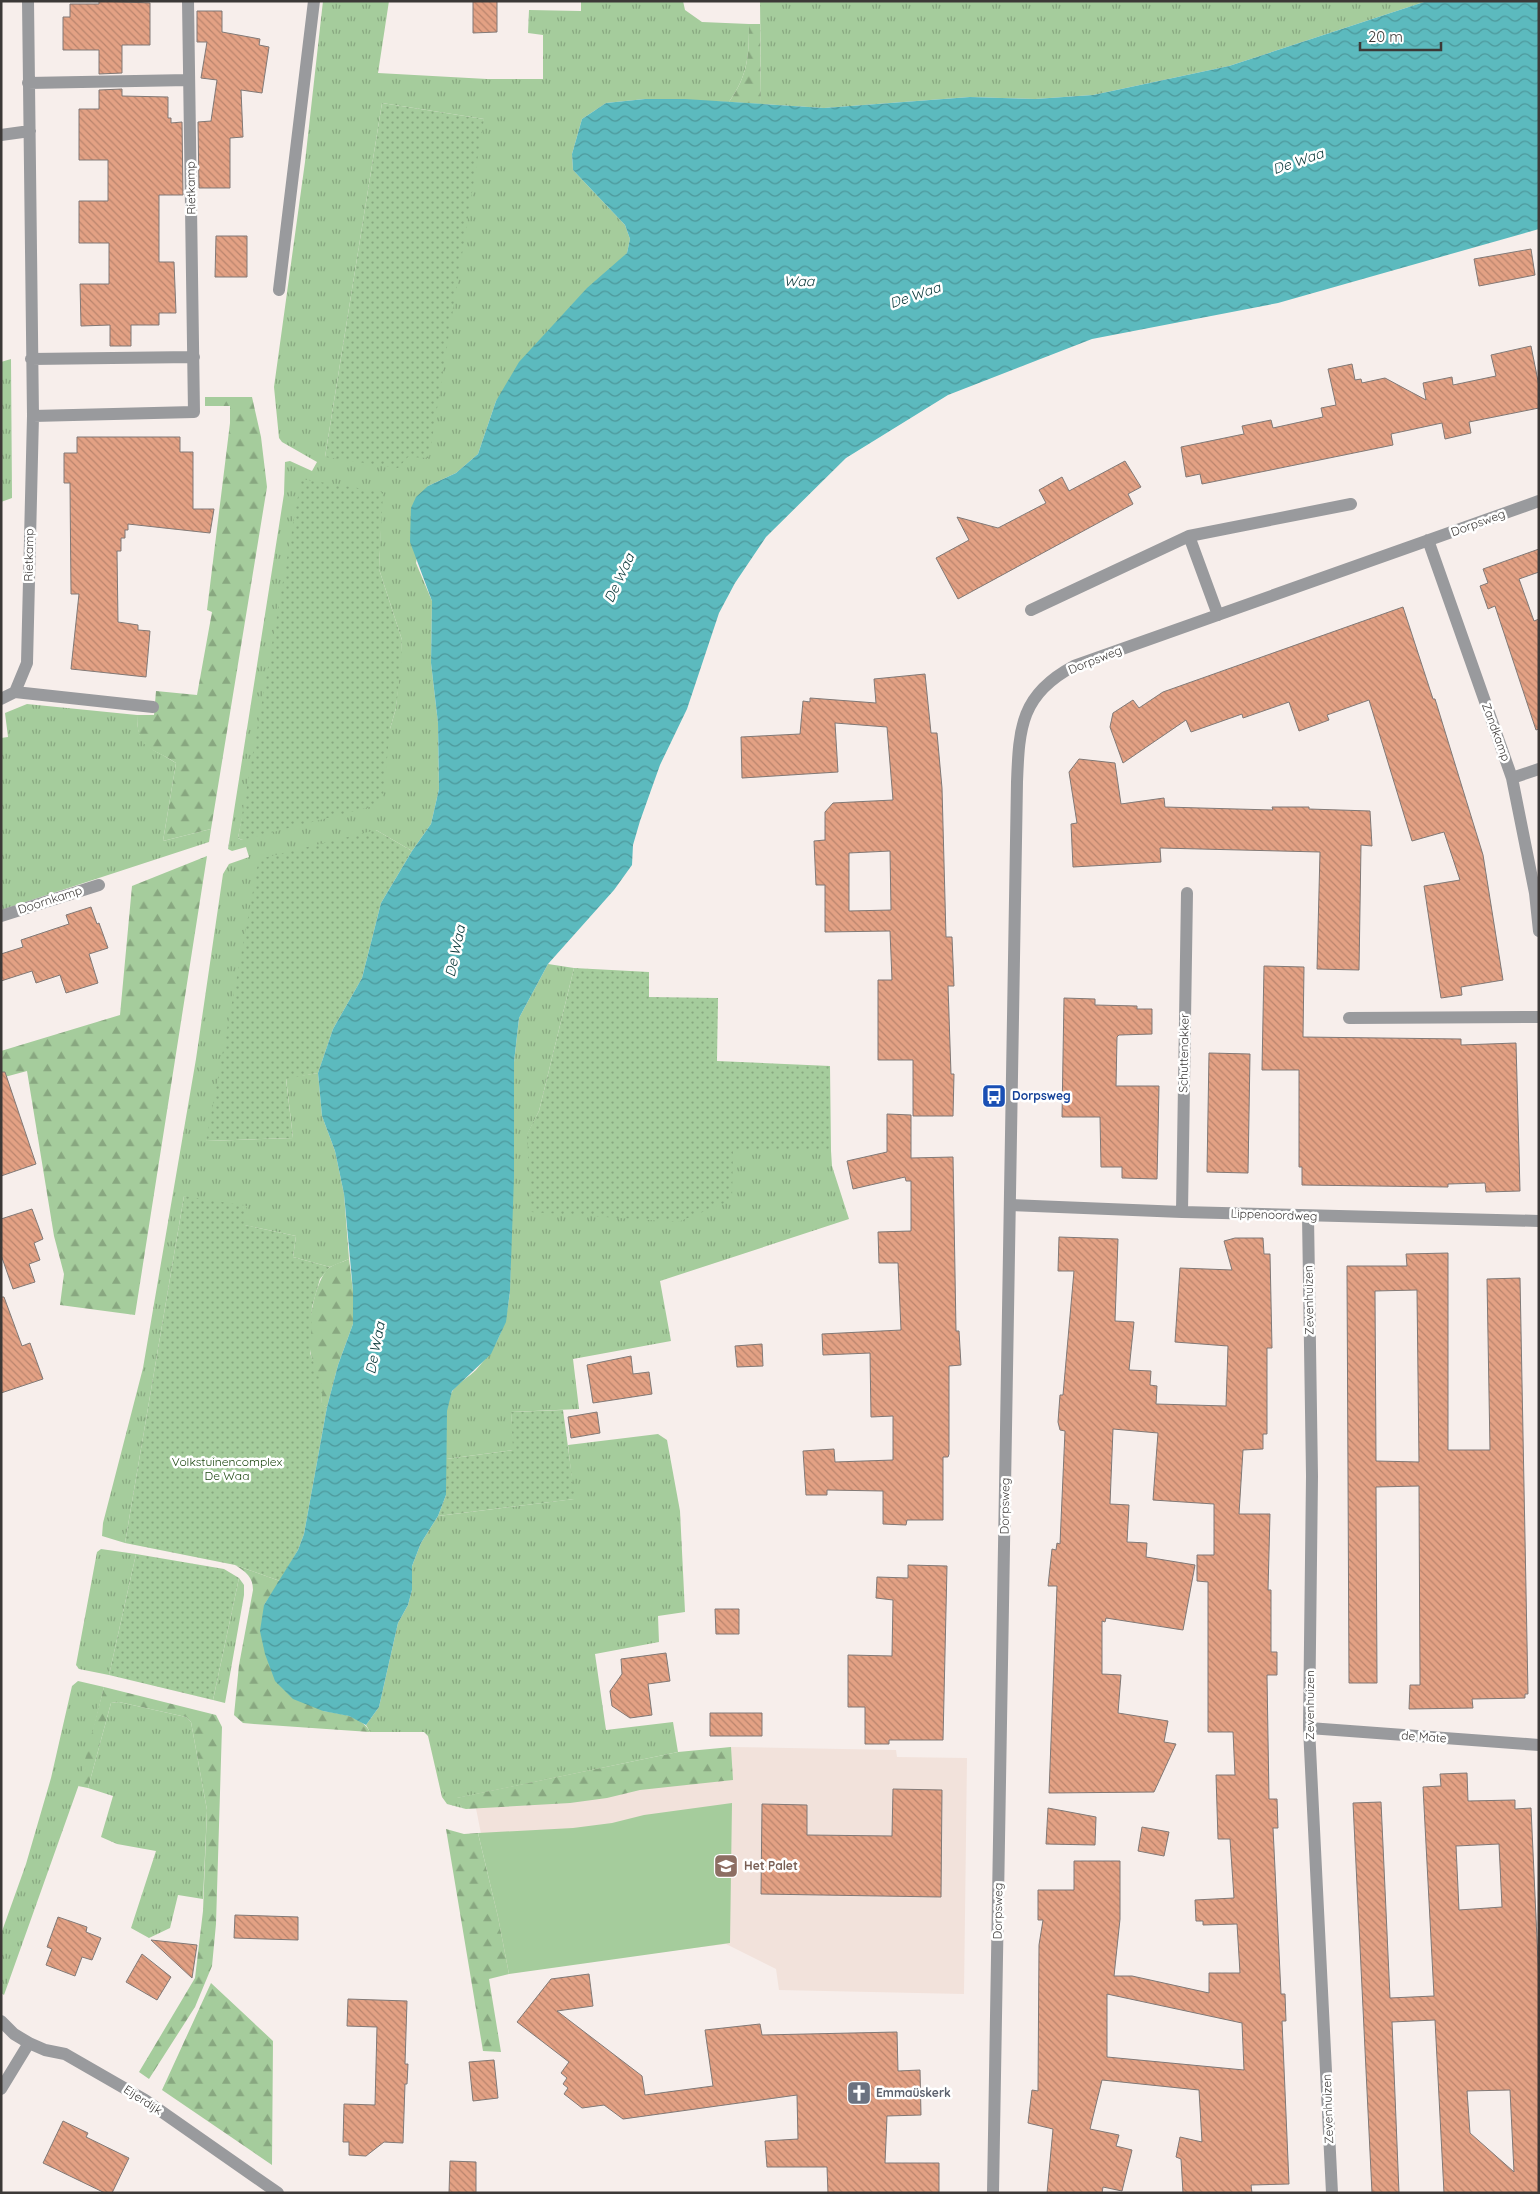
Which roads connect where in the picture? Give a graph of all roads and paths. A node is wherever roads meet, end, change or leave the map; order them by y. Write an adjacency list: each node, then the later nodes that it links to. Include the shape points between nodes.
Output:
1 (28, 1): 5 (street, Rietkamp)
2 (188, 1): 4 (street, Rietkamp)
3 (314, 1): 8 (street)
4 (189, 80): 5 (street); 9 (street, Rietkamp)
5 (28, 84): 6 (street, Rietkamp)
6 (30, 131): 7 (street); 10 (street, Rietkamp)
7 (1, 135)
8 (279, 290)
9 (194, 357): 10 (street); 11 (street, Rietkamp, via 194,412)
10 (31, 359): 11 (street, Rietkamp)
11 (33, 416): 18 (street, Rietkamp, via 26,662)
12 (1539, 501): 15 (street, Dorpsweg)
13 (1351, 504): 14 (street)
14 (1189, 536): 16 (street); 17 (street)
15 (1428, 540): 17 (street, Dorpsweg); 22 (street, Zandkamp)
16 (1031, 610)
17 (1218, 615): 29 (street, Dorpsweg, via 1066,670 1036,694 1024,718 1017,782)
18 (15, 692): 19 (street); 20 (street)
19 (1, 699)
20 (153, 707)
21 (1539, 769): 22 (street)
22 (1512, 778): 26 (street, Zandkamp, via 1535,893)
23 (98, 885): 25 (street, Doornkamp)
24 (1187, 893): 30 (street, Schuttenakker)
25 (1, 916)
26 (1539, 931)
27 (1539, 1017): 28 (street)
28 (1348, 1018)
29 (1010, 1205): 30 (street, Lippenoordweg); 39 (street, Dorpsweg)
30 (1182, 1212): 31 (street, Lippenoordweg)
31 (1308, 1216): 32 (street, Lippenoordweg); 33 (street, Zevenhuizen, via 1312,1476)
32 (1539, 1222)
33 (1309, 1728): 34 (street, de Mate); 40 (street, Zevenhuizen)
34 (1539, 1745)
35 (1, 2021): 36 (street, Eijerdijk)
36 (29, 2043): 37 (street); 38 (street, Eijerdijk, via 65,2054 145,2100)
37 (1, 2089)
38 (278, 2193)
39 (993, 2193)
40 (1332, 2193)

